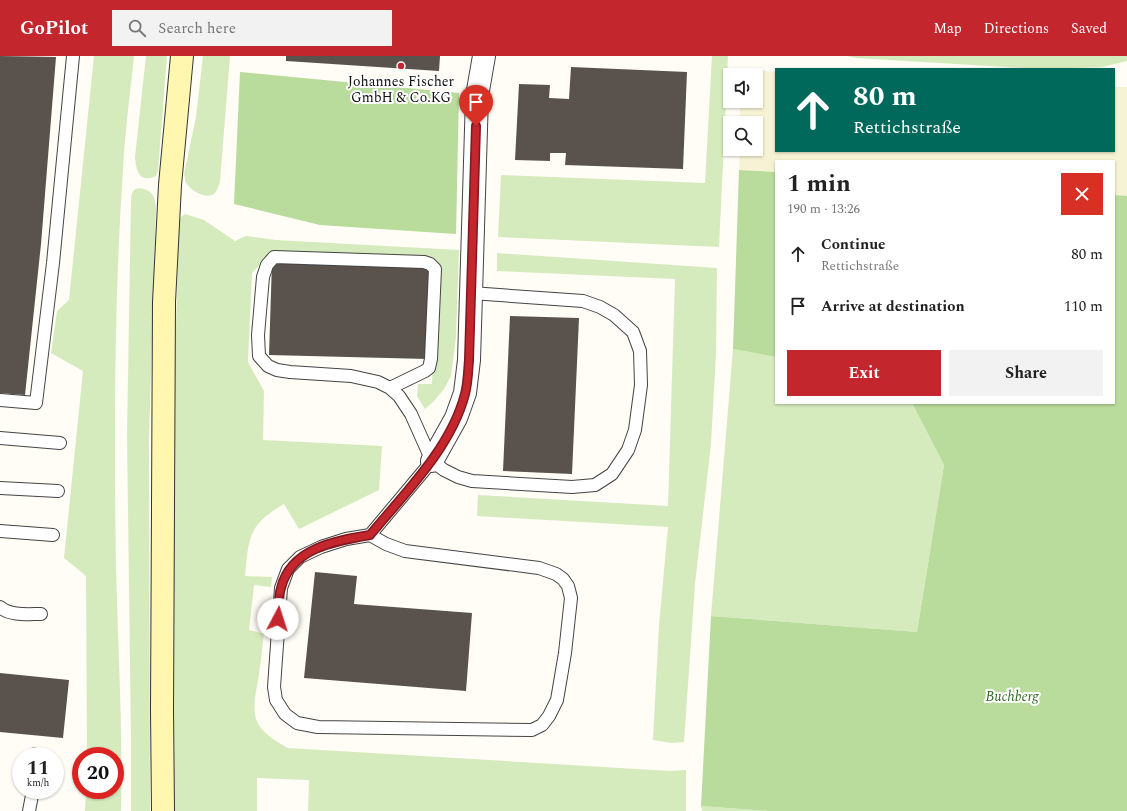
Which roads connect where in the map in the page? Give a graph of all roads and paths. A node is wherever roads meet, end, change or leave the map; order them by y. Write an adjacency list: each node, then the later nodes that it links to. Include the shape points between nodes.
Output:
1 (73, 56): 6 (lane, via 53,263 36,403)
2 (182, 56): 19 (main road, via 170,185 164,302)
3 (484, 56): 4 (street, via 477,96)
4 (471, 293): 9 (street, via 469,360 465,393 456,418); 9 (lane, via 583,301 614,315 633,332 640,351 641,385 635,430 628,450 612,474 595,485 572,487 472,481 458,477)
5 (390, 388): 5 (lane, via 378,382 351,376 277,370 268,366 259,356 258,335 263,277 267,265 274,257 424,262 435,269 429,368); 9 (lane, via 411,414)
6 (0, 400)
7 (0, 438): 8 (lane)
8 (60, 443)
9 (432, 461): 14 (lane)
10 (0, 488): 11 (lane)
11 (58, 491)
12 (0, 531): 13 (lane)
13 (53, 535)
14 (370, 535): 14 (lane, via 405,551 539,568 563,579 571,598 565,653 556,700 542,725 532,730 318,727 297,723 285,714 276,700 274,687 281,588 288,569 300,557 321,547)
15 (0, 607): 16 (lane, via 4,611 20,614)
16 (41, 614)
17 (31, 799): 18 (lane)
18 (29, 811)
19 (163, 811)

